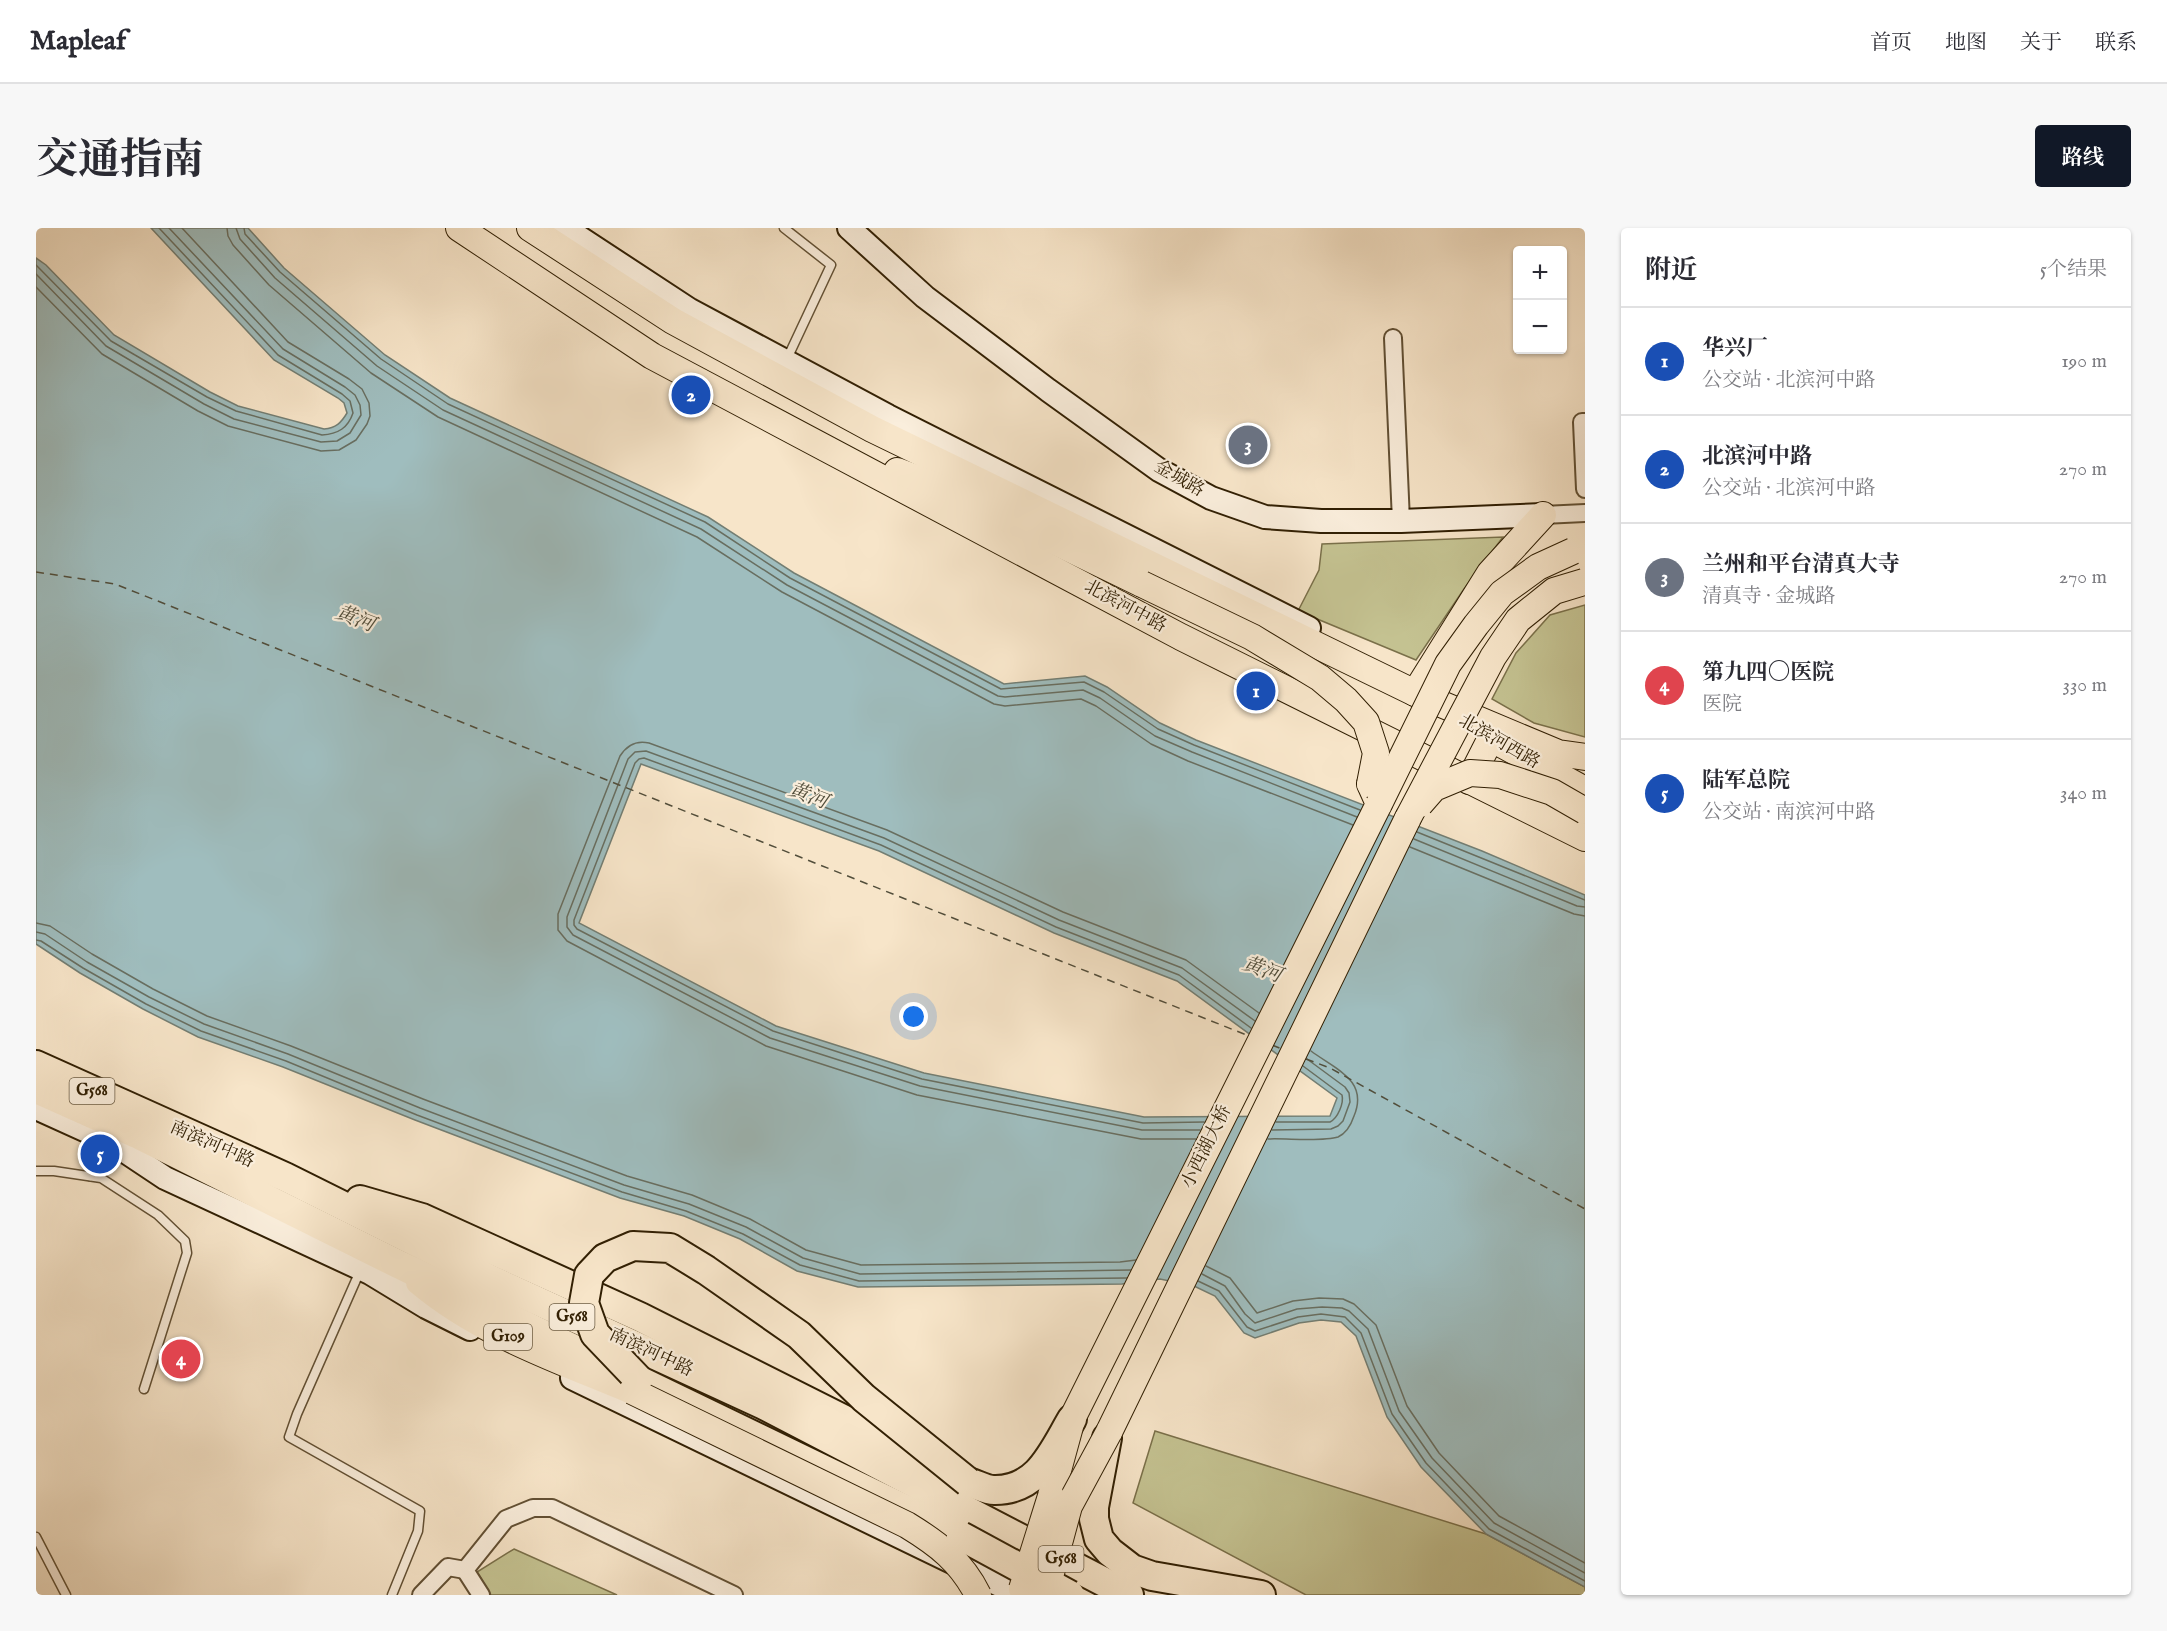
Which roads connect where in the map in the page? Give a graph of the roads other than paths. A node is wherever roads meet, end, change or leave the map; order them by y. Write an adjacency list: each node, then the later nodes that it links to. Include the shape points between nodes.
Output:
1 (459, 228): 9 (main road, 北滨河中路, via 652,356)
2 (530, 228): 16 (main road, via 673,321 872,429)
3 (565, 228): 7 (street, via 690,310)
4 (784, 228): 7 (lane, via 831,265)
5 (849, 228): 13 (street, 金城路, via 925,297 1076,410 1185,485 1265,517)
6 (1393, 338): 13 (street)
7 (786, 361): 16 (street, via 1330,638)
8 (1585, 422): 10 (street)
9 (809, 439): 19 (main road, 北滨河中路, via 1181,637); 21 (main road, bridge, via 953,492 1252,637 1320,678 1366,722 1376,753 1370,784)
10 (1585, 489)
11 (1585, 513): 12 (street, 金城路)
12 (1543, 515): 13 (street, 金城路); 16 (main road, via 1490,573)
13 (1401, 521)
14 (1579, 551): 21 (main road, 小西湖大桥, bridge, via 1538,567 1502,593 1476,625 1448,664)
15 (1585, 582): 23 (main road, bridge, via 1554,591 1518,620 1493,657)
16 (1414, 693): 17 (main road, 北滨河西路); 18 (main road, via 1558,753)
17 (1491, 738): 19 (main road); 20 (main road, 北滨河西路)
18 (1585, 757)
19 (1469, 781): 24 (main road, 北滨河中路)
20 (1585, 789)
21 (1379, 804): 35 (main road, 小西湖大桥)
22 (1585, 811): 23 (main road, bridge, via 1552,792 1500,775 1470,774 1434,788)
23 (1408, 818): 36 (main road, 小西湖大桥)
24 (1585, 838)
25 (36, 1065): 31 (highway, 南滨河中路 / G568)
26 (36, 1089): 33 (highway, 南滨河中路 / G568, via 139,1135)
27 (36, 1108): 28 (street)
28 (111, 1142): 30 (lane); 32 (street, via 165,1178)
29 (36, 1171): 30 (lane)
30 (90, 1176): 34 (lane, via 101,1178 158,1215 185,1241 187,1253)
31 (285, 1177): 37 (highway, bridge, via 422,1218 640,1317); 50 (highway, 南滨河中路 / G568, via 492,1280 764,1405)
32 (362, 1269): 42 (lane, via 289,1437 420,1511 418,1532); 47 (street, via 426,1307)
33 (635, 1385): 37 (highway, bridge, via 595,1334 584,1303 589,1275 605,1258 633,1246 670,1248 799,1335 864,1398); 46 (main road, bridge, via 907,1525 939,1545 958,1564); 49 (highway, 南滨河中路 / G568, bridge, via 961,1536)
34 (144, 1389)
35 (1072, 1419): 37 (highway, via 1046,1464 1030,1481 994,1490); 47 (main road, 小西湖大桥, bridge, via 1052,1496)
36 (1108, 1432): 40 (highway, bridge, via 1094,1507 1099,1539 1132,1569); 48 (main road, 小西湖大桥, bridge, via 1069,1506)
37 (968, 1482)
38 (36, 1537): 41 (lane)
39 (465, 1570): 43 (street, via 448,1567); 44 (street); 45 (street, via 506,1520 533,1508 552,1508)
40 (1152, 1576): 51 (highway); 52 (highway)
41 (66, 1595)
42 (392, 1595)
43 (421, 1595)
44 (482, 1595)
45 (734, 1595)
46 (978, 1595)
47 (1019, 1595)
48 (1045, 1595)
49 (1070, 1595)
50 (1129, 1595)
51 (1184, 1595)
52 (1261, 1595)

